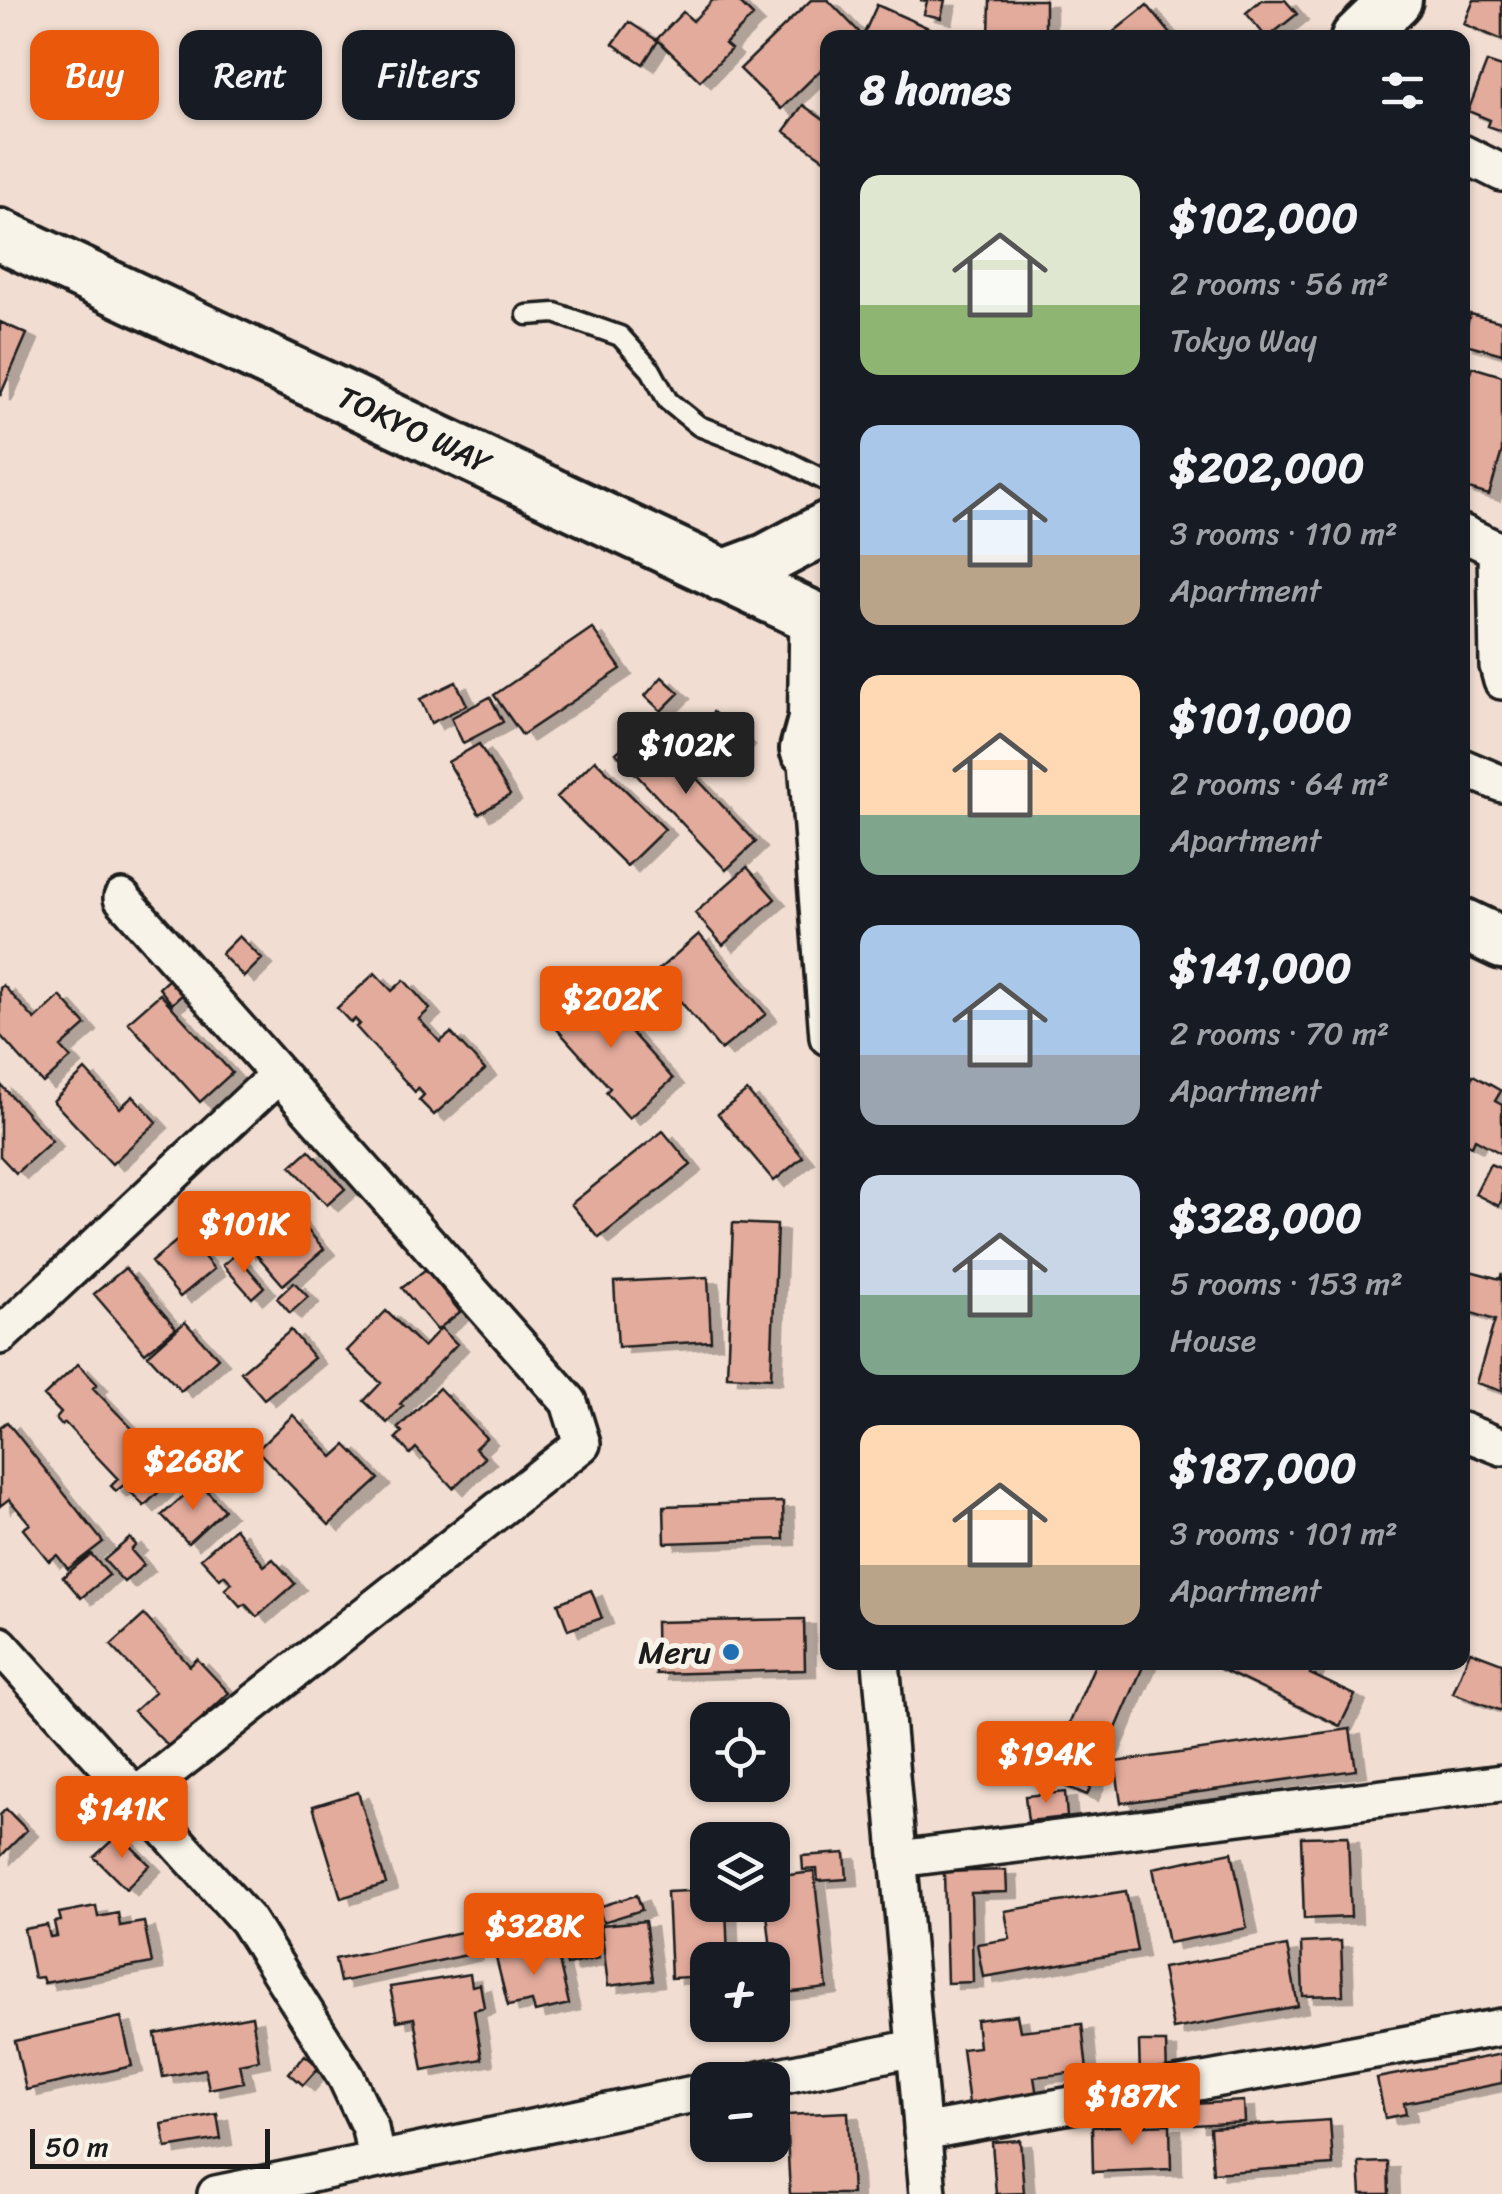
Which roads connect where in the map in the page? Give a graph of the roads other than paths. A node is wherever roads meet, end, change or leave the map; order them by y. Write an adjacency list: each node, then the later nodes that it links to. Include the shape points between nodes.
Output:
1 (1396, 0): 2 (main road)
2 (1365, 30)
3 (1470, 158): 4 (street)
4 (1502, 173)
5 (5, 244): 11 (main road, TOKYO WAY)
6 (527, 315): 7 (lane, via 555,313 620,336 652,370 668,400 699,426)
7 (820, 478)
8 (820, 531): 11 (main road)
9 (1470, 537): 10 (street)
10 (1499, 550): 13 (street)
11 (723, 576): 12 (main road, TOKYO WAY)
12 (818, 619): 15 (street)
13 (1502, 682)
14 (820, 703): 15 (main road)
15 (806, 749): 20 (street)
16 (1470, 770): 17 (street)
17 (1502, 784)
18 (122, 898): 22 (street)
19 (1470, 928): 21 (main road)
20 (820, 932)
21 (1502, 943)
22 (277, 1076): 23 (street); 29 (street, via 569,1402 582,1444)
23 (0, 1336)
24 (1470, 1435): 25 (street)
25 (1502, 1447)
26 (0, 1645): 29 (street)
27 (882, 1670): 30 (street)
28 (1502, 1783): 30 (street)
29 (138, 1795): 36 (street, via 247,1920 346,2078 370,2128)
30 (898, 1859): 32 (street)
31 (1502, 2027): 35 (street)
32 (914, 2048): 33 (street); 35 (street)
33 (790, 2074)
34 (690, 2095): 36 (street)
35 (922, 2132): 38 (street)
36 (376, 2159): 37 (street)
37 (216, 2194)
38 (928, 2194)

